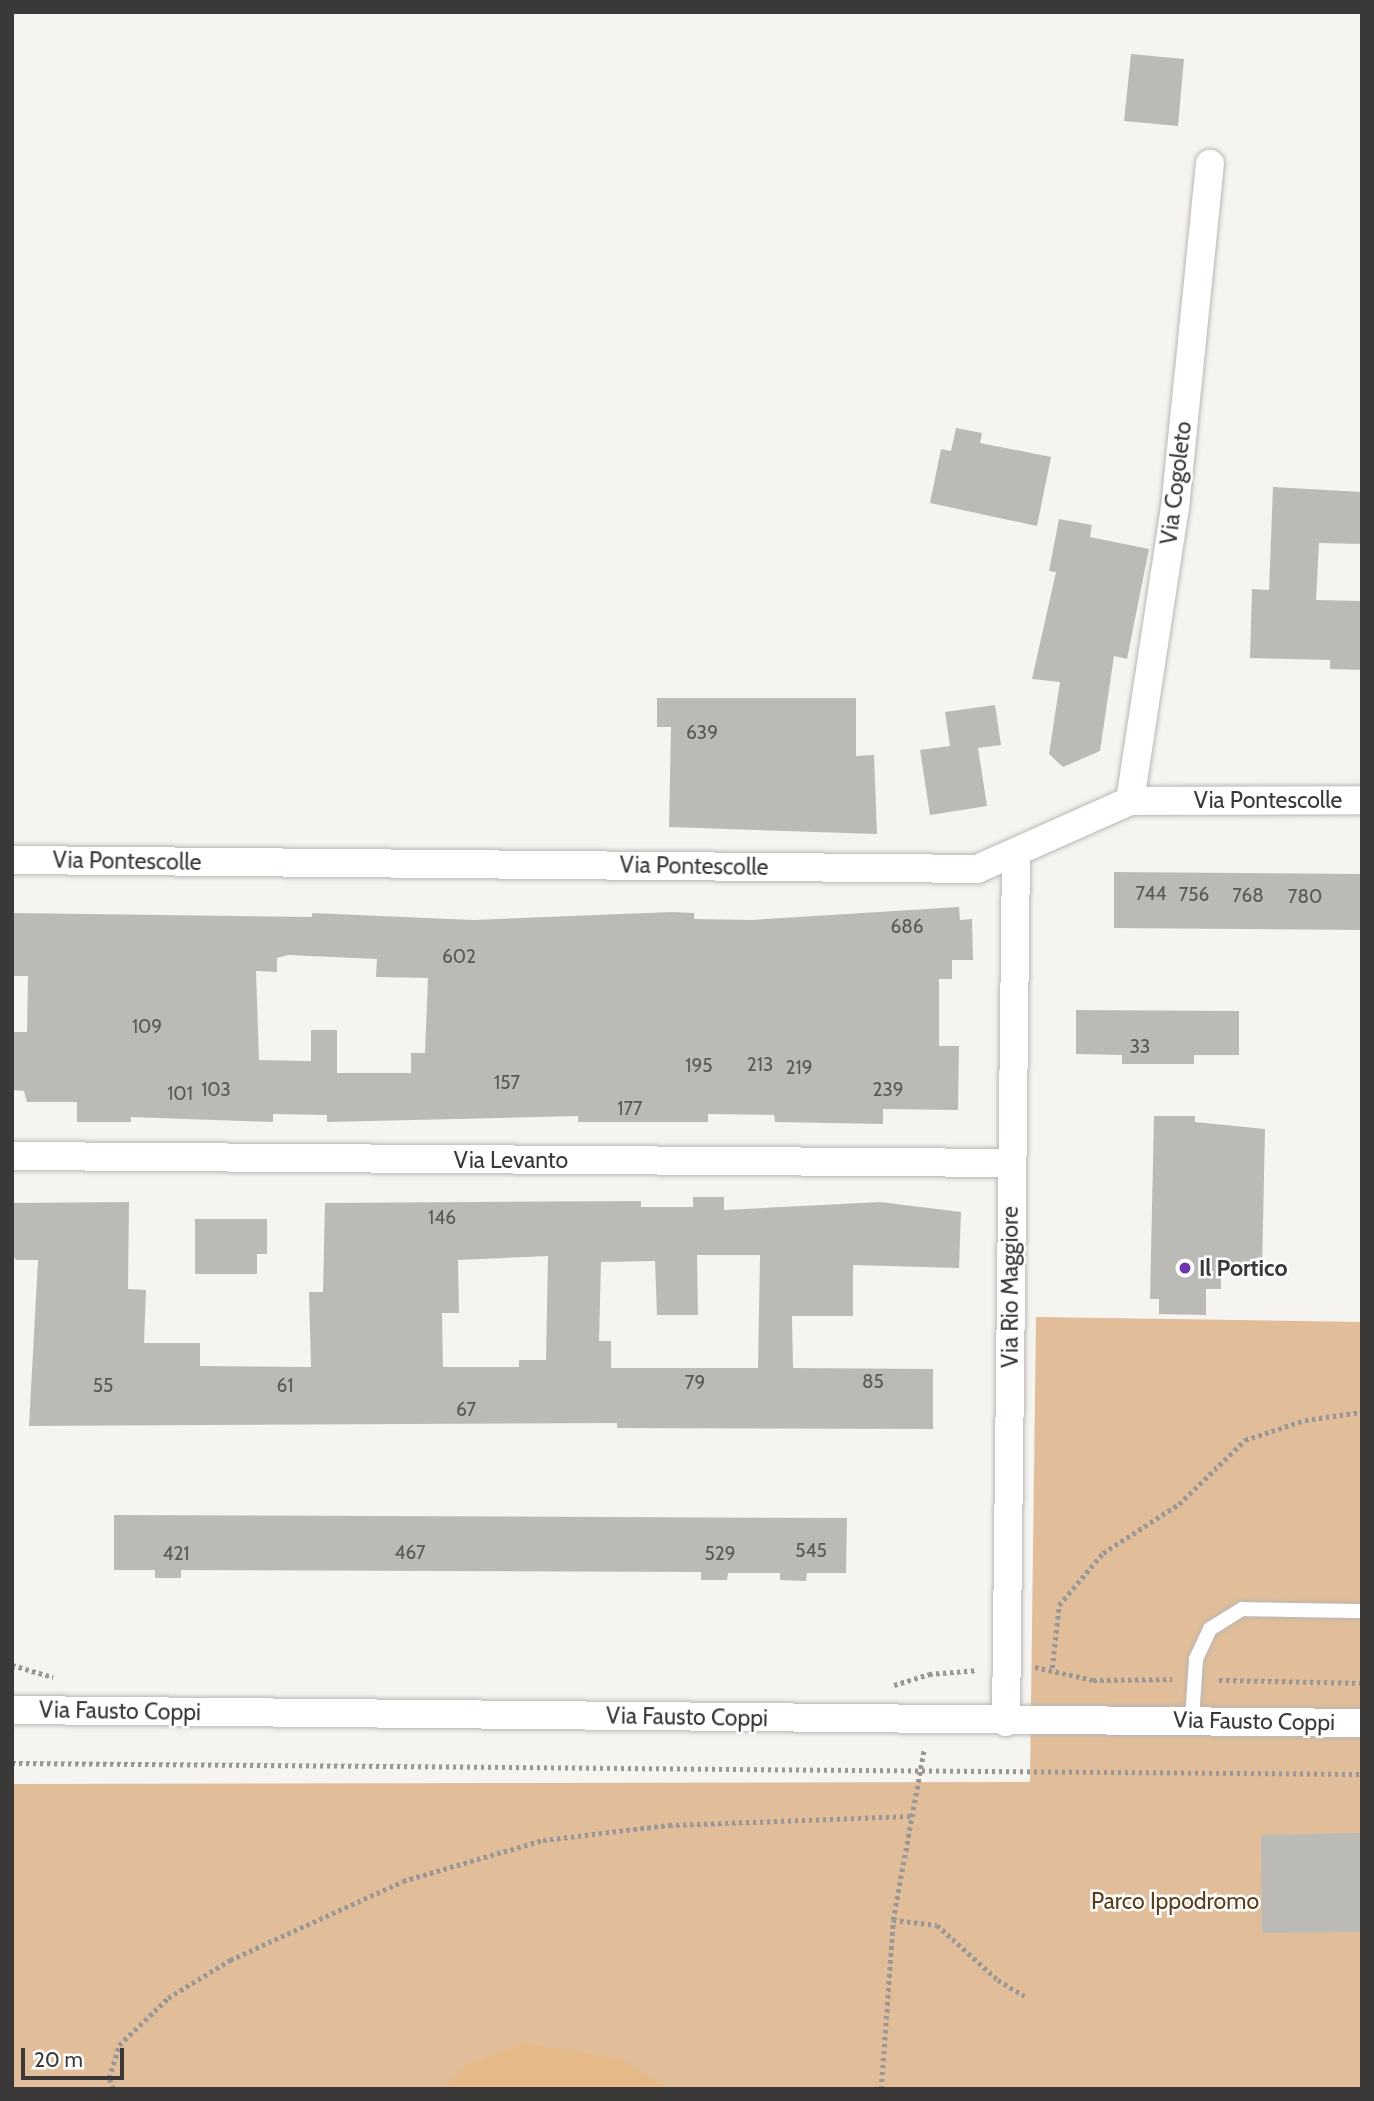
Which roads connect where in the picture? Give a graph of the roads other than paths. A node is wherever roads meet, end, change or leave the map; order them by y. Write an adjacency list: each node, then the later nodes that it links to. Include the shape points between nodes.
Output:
1 (1210, 164): 3 (street, Via Cogoleto, via 1175,508)
2 (1362, 800): 3 (street, Via Pontescolle)
3 (1130, 801): 4 (street, Via Pontescolle)
4 (1016, 853): 5 (street, Via Pontescolle, via 977,869); 7 (street, Via Rio Maggiore)
5 (12, 860)
6 (12, 1156): 7 (street, Via Levanto)
7 (1010, 1163): 11 (street, Via Rio Maggiore)
8 (1362, 1611): 10 (lane, via 1241,1609 1210,1629 1196,1659)
9 (12, 1710): 11 (street, Via Fausto Coppi)
10 (1192, 1720): 11 (street, Via Fausto Coppi); 12 (street, Via Fausto Coppi)
11 (1006, 1722)
12 (1362, 1723)

